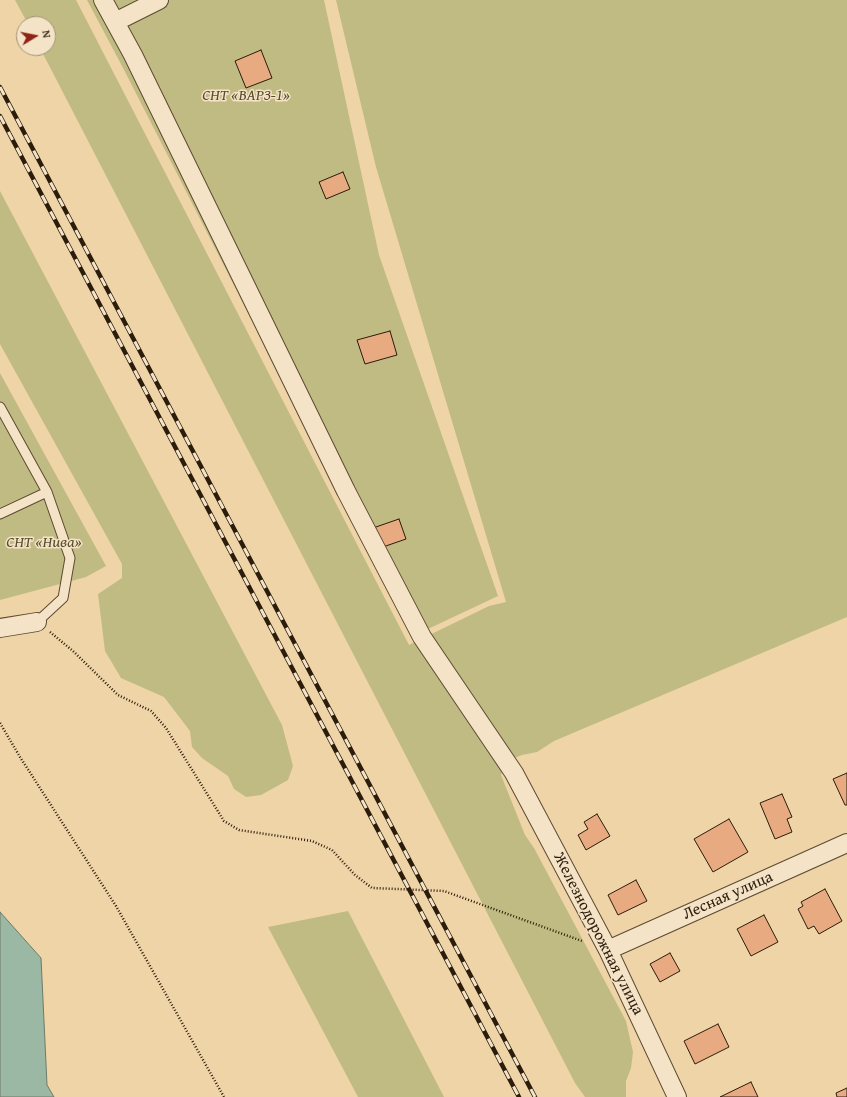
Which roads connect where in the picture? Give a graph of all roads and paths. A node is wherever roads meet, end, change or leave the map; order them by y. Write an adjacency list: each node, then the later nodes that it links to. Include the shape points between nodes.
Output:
1 (103, 0): 3 (street, Железнодорожная улица)
2 (159, 0): 3 (street)
3 (115, 22): 11 (street, Железнодорожная улица, via 346,491 422,636 514,773)
4 (0, 407): 5 (lane)
5 (47, 492): 6 (lane); 7 (lane, via 70,558 63,598)
6 (0, 514)
7 (38, 622): 8 (street); 11 (path, via 118,694 151,711 166,728 224,821 238,830 312,841 332,850 354,875 372,888 444,891)
8 (0, 628)
9 (0, 723): 12 (path, via 116,906)
10 (847, 843): 11 (street, Лесная улица)
11 (608, 950): 13 (street, Железнодорожная улица)
12 (224, 1097)
13 (677, 1097)

